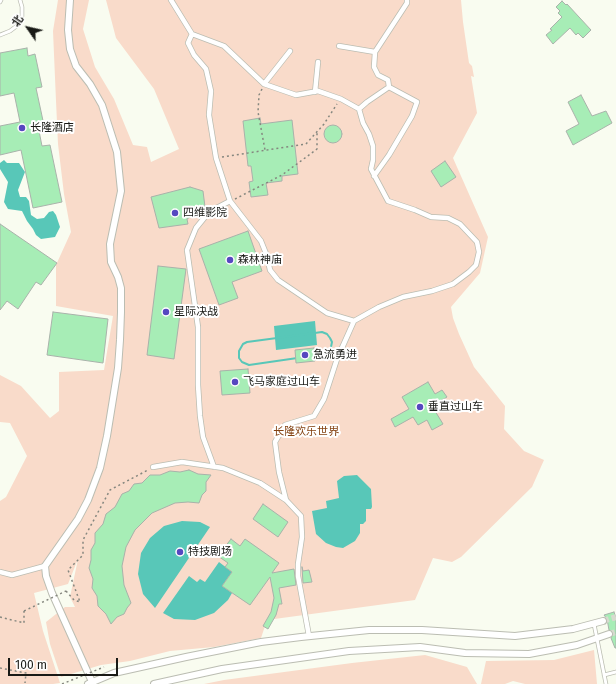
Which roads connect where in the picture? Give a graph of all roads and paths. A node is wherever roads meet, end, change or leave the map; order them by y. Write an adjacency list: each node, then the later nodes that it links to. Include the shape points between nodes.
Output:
1 (20, 0): 6 (lane, via 22,16 18,25)
2 (70, 0): 25 (street, via 70,49 76,66 102,105 117,152 121,191 110,244 111,262 121,288 120,340 113,402 100,468 78,519)
3 (171, 0): 5 (street)
4 (407, 0): 9 (street)
5 (192, 34): 11 (street, via 224,46); 18 (street, via 188,43 206,69 211,91 209,115)
6 (0, 35)
7 (340, 46): 9 (street)
8 (290, 51): 11 (street)
9 (374, 52): 12 (street, via 374,67 378,76 388,80)
10 (318, 62): 13 (street)
11 (264, 84): 13 (street, via 296,95); 17 (path, via 259,95 258,112)
12 (389, 87): 15 (street); 19 (street, via 417,102 412,116)
13 (315, 92): 14 (street)
14 (341, 99): 15 (street); 16 (path)
15 (359, 109): 19 (street, via 373,146 370,170)
16 (317, 132): 17 (path, via 306,144); 20 (path, via 317,149 282,175)
17 (265, 150): 18 (path)
18 (216, 158): 20 (street)
19 (374, 176): 21 (street, via 388,201 431,217 448,218 460,224 477,242 478,252 476,265 453,284 403,297)
20 (230, 201): 21 (street, via 262,241 270,270 278,280 327,313); 23 (street, via 209,212 196,228 187,250 198,327 200,416 203,437)
21 (354, 321): 24 (street, via 324,399 314,416 285,425 275,442)
22 (153, 467): 23 (street, via 182,462); 27 (path, bridge, via 110,490 83,540 83,555 68,570 80,602 74,600 66,591 24,611 24,623)
23 (214, 467): 24 (street, via 223,468 260,483)
24 (286, 500): 31 (street, via 301,516 302,537 298,576)
25 (45, 566): 26 (street, via 12,575); 38 (street, via 52,593)
26 (0, 572)
27 (0, 617)
28 (603, 621): 29 (street)
29 (594, 624): 31 (street, via 516,636 422,630 369,630); 32 (lane)
30 (608, 634): 32 (street)
31 (309, 636): 38 (street, via 261,642 186,657 114,674)
32 (597, 638): 36 (lane); 40 (street, via 577,645 529,654 465,653 420,647 349,651 222,669)
33 (104, 667): 39 (path, bridge)
34 (0, 668): 37 (path, via 26,673)
35 (616, 672): 36 (lane)
36 (604, 675): 41 (lane)
37 (25, 683)
38 (91, 683)
39 (62, 684)
40 (154, 684)
41 (606, 684)

